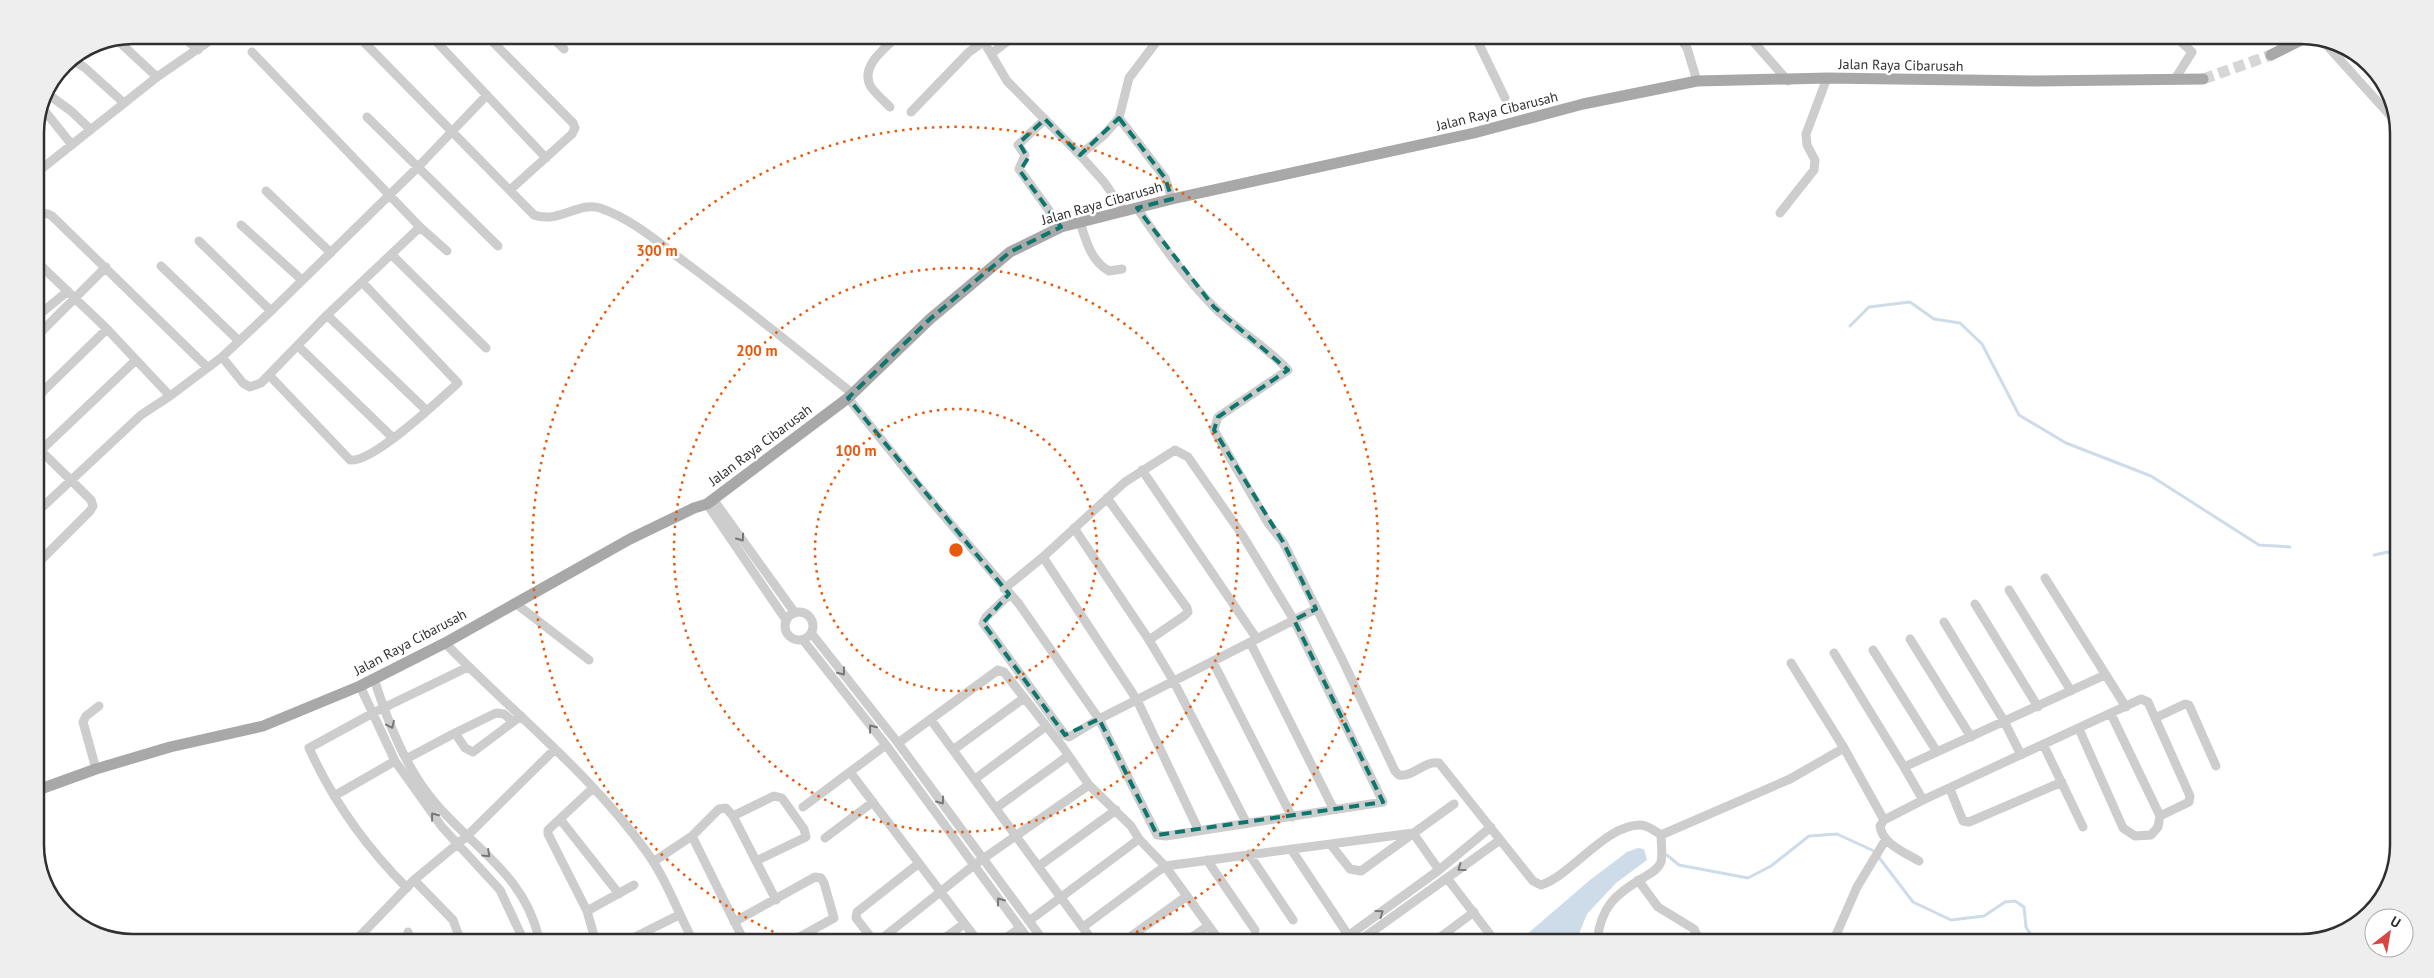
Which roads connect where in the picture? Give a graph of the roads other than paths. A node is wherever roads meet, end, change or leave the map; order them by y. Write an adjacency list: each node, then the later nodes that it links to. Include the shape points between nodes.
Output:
1 (122, 44): 25 (street)
2 (191, 44): 20 (street)
3 (206, 44): 20 (street)
4 (366, 44): 43 (street)
5 (439, 44): 31 (street)
6 (495, 44): 46 (street, via 573,123 572,134)
7 (559, 44): 19 (street)
8 (889, 44): 35 (street, via 876,56 868,76 872,88)
9 (977, 44): 37 (street)
10 (985, 44): 22 (street)
11 (1004, 44): 22 (street)
12 (1155, 44): 40 (street, via 1129,78)
13 (1479, 44): 33 (street)
14 (1685, 44): 29 (street)
15 (1755, 44): 30 (street)
16 (2183, 44): 27 (street, via 2192,52)
17 (2293, 44): 23 (main road)
18 (2329, 48): 38 (street)
19 (564, 49)
20 (198, 50): 25 (street)
21 (252, 52): 51 (street)
22 (991, 54): 41 (street, via 1007,81)
23 (2271, 55)
24 (77, 64): 34 (street)
25 (157, 77): 34 (street)
26 (1827, 78): 27 (main road, Jalan Raya Cibarusah); 30 (main road, Jalan Raya Cibarusah); 56 (street, via 1806,134 1807,145 1815,160 1814,170)
27 (2175, 79): 28 (main road, Jalan Raya Cibarusah)
28 (2203, 79)
29 (1697, 81): 30 (main road, Jalan Raya Cibarusah); 52 (main road, Jalan Raya Cibarusah, via 1583,104 1474,133)
30 (1788, 81)
31 (487, 95): 43 (street); 46 (street)
32 (52, 97): 42 (street)
33 (1504, 98)
34 (124, 103): 42 (street)
35 (890, 107)
36 (46, 112): 44 (street)
37 (911, 112)
38 (2388, 112)
39 (367, 117): 48 (street)
40 (1120, 118): 45 (street); 52 (street, via 1165,178)
41 (1045, 119): 45 (street); 60 (street, via 1018,145 1026,155 1019,169)
42 (90, 130): 44 (street)
43 (453, 133): 48 (street); 49 (street)
44 (72, 145): 47 (street)
45 (1080, 155): 54 (street)
46 (546, 158): 49 (street)
47 (44, 167)
48 (418, 167): 51 (street); 62 (street)
49 (510, 190): 88 (street, via 541,218 597,207 625,220 726,293)
50 (266, 191): 64 (street)
51 (390, 195): 59 (street); 64 (street)
52 (1172, 199): 53 (main road, Jalan Raya Cibarusah)
53 (1136, 208): 54 (main road, Jalan Raya Cibarusah); 106 (street, via 1214,307 1288,370 1218,417 1214,430 1268,523 1283,542)
54 (1124, 211): 57 (main road, Jalan Raya Cibarusah)
55 (44, 213): 67 (street, via 52,216)
56 (1780, 213)
57 (1080, 222): 60 (main road, Jalan Raya Cibarusah); 68 (street, via 1094,258 1102,267 1109,271)
58 (241, 225): 70 (street)
59 (420, 227): 63 (street); 65 (street)
60 (1061, 227): 88 (main road, Jalan Raya Cibarusah, via 1010,252 930,320)
61 (199, 241): 75 (street)
62 (498, 246)
63 (447, 252)
64 (330, 253): 70 (street)
65 (392, 255): 71 (street); 81 (street)
66 (161, 266): 79 (street)
67 (106, 267): 73 (street); 84 (street)
68 (1122, 269)
69 (44, 270): 72 (street)
70 (302, 280): 75 (street)
71 (362, 282): 76 (street); 89 (street, via 458,383)
72 (68, 292): 73 (street); 74 (street)
73 (76, 298): 77 (street); 78 (street)
74 (44, 311)
75 (271, 311): 79 (street)
76 (327, 315): 80 (street); 89 (street)
77 (44, 329)
78 (107, 329): 83 (street); 86 (street)
79 (239, 342): 82 (street)
80 (298, 346): 85 (street); 90 (street)
81 (486, 348)
82 (222, 357): 84 (street); 85 (street, via 250,387)
83 (136, 360): 87 (street); 91 (street)
84 (207, 367): 87 (street)
85 (270, 376): 90 (street, via 350,460 362,460)
86 (44, 390)
87 (170, 396): 94 (street, via 141,415)
88 (851, 396): 96 (main road, Jalan Raya Cibarusah); 103 (street)
89 (427, 411): 90 (street)
90 (393, 438)
91 (44, 444)
92 (44, 456): 94 (street)
93 (1142, 470): 95 (street); 109 (street, via 1175,450 1188,457 1243,536); 115 (street)
94 (70, 480): 97 (street); 99 (street, via 91,500 92,509)
95 (1107, 498): 98 (street); 114 (street, via 1187,608 1184,616)
96 (710, 501): 104 (main road, Jalan Raya Cibarusah, via 630,539); 107 (street, one-way to 107); 108 (street)
97 (44, 505)
98 (1074, 528): 100 (street); 114 (street)
99 (44, 557)
100 (1043, 557): 103 (street); 129 (street)
101 (2045, 578): 123 (street)
102 (2009, 590): 127 (street)
103 (1007, 591): 138 (street); 138 (street, via 983,624 1065,735 1070,736)
104 (515, 603): 116 (main road, Jalan Raya Cibarusah); 119 (street)
105 (1975, 604): 131 (street)
106 (1316, 609): 109 (street); 180 (street, via 1394,771 1406,776 1429,763 1439,763)
107 (796, 613): 108 (street); 111 (street, via 808,615 812,621)
108 (786, 620): 113 (street, via 788,635 795,640)
109 (1294, 620): 115 (street); 172 (street, via 1383,802)
110 (1944, 622): 140 (street)
111 (812, 634): 113 (street); 145 (street, one-way to 145)
112 (1910, 639): 144 (street)
113 (803, 640): 147 (street, one-way to 113)
114 (1150, 640): 125 (street)
115 (1254, 641): 120 (street); 172 (street)
116 (445, 643): 122 (street); 124 (main road, Jalan Raya Cibarusah)
117 (1873, 650): 151 (street)
118 (1834, 654): 157 (street)
119 (589, 660)
120 (1213, 662): 125 (street); 176 (street)
121 (1790, 663): 149 (street)
122 (468, 667): 133 (street); 137 (street)
123 (2105, 675): 127 (street); 132 (street)
124 (374, 679): 126 (main road, Jalan Raya Cibarusah); 133 (street)
125 (1174, 682): 129 (street); 179 (street)
126 (360, 686): 134 (street); 158 (main road, Jalan Raya Cibarusah, via 263,726 170,747)
127 (2072, 691): 131 (street)
128 (1024, 698): 139 (street, via 1004,672 998,670); 141 (street); 150 (street)
129 (1137, 700): 138 (street); 182 (street)
130 (99, 706): 158 (street, via 83,722)
131 (2038, 707): 140 (street)
132 (2126, 707): 135 (street); 136 (street, via 2145,700)
133 (383, 708): 134 (street); 154 (street, one-way to 154)
134 (373, 713): 155 (street); 166 (street, via 310,748)
135 (2112, 714): 142 (street); 175 (street)
136 (2155, 718): 156 (street, via 2189,705); 175 (street, via 2191,799)
137 (517, 719): 143 (street, via 496,713); 143 (street, via 473,752 465,748); 148 (street)
138 (1099, 719): 182 (street, via 1157,835)
139 (931, 720): 145 (street); 150 (street)
140 (2004, 721): 144 (street); 152 (street)
141 (1046, 727): 153 (street); 160 (street)
142 (2079, 729): 146 (street); 175 (street, via 2123,828 2130,834 2146,837 2158,827)
143 (455, 733): 154 (street)
144 (1970, 737): 151 (street)
145 (898, 743): 196 (street, one-way to 196)
146 (2043, 744): 152 (street); 161 (street)
147 (886, 745): 159 (street); 202 (street)
148 (555, 748): 164 (street); 185 (street)
149 (1844, 748): 178 (street); 184 (street, via 1790,779)
150 (952, 750): 160 (street)
151 (1937, 752): 157 (street)
152 (2020, 755): 165 (street)
153 (1068, 756): 162 (street); 171 (street)
154 (406, 759): 185 (street, via 436,804)
155 (395, 761): 166 (street); 192 (street, one-way to 155, via 430,811)
156 (2216, 766)
157 (1904, 768): 167 (street)
158 (96, 769): 163 (main road, Jalan Raya Cibarusah)
159 (850, 772): 168 (street); 170 (street)
160 (975, 779): 171 (street)
161 (2062, 782): 165 (street, via 1969,822 1963,821); 181 (street)
162 (1089, 785): 173 (street); 187 (street)
163 (44, 788)
164 (593, 788): 177 (street); 200 (street)
165 (1950, 789): 167 (street)
166 (334, 796): 210 (street, via 384,864)
167 (1923, 800): 178 (street)
168 (873, 802): 188 (street); 201 (street)
169 (1454, 804): 183 (street)
170 (803, 807)
171 (996, 808): 187 (street)
172 (1333, 808): 176 (street)
173 (1116, 810): 189 (street); 203 (street)
174 (734, 816): 186 (street, via 726,808 719,809); 198 (street); 198 (street, via 778,796 804,829 806,837)
175 (2160, 816)
176 (1292, 817): 179 (street)
177 (560, 819): 212 (street); 216 (street, via 548,834)
178 (1884, 820): 190 (street, via 1880,830)
179 (1246, 822): 182 (street)
180 (1491, 827): 191 (street); 205 (street)
181 (2083, 827)
182 (1198, 829)
183 (1413, 833): 193 (street); 193 (street, via 1361,871 1350,869); 205 (street)
184 (1661, 835): 191 (street, via 1642,825 1630,827 1600,843 1541,885 1533,881); 208 (street, via 1661,862)
185 (467, 836): 192 (street); 230 (street, one-way to 230, via 512,880 535,920)
186 (692, 836): 200 (street); 221 (street)
187 (1016, 836): 196 (street); 203 (street)
188 (825, 838)
189 (1139, 839): 204 (street); 214 (street)
190 (1886, 839): 199 (street); 254 (street, via 1841,918)
191 (1500, 840): 206 (street, one-way to 206)
192 (458, 843): 207 (street); 229 (street, via 500,890)
193 (1331, 845): 194 (street)
194 (1291, 849): 195 (street); 247 (street)
195 (1249, 854): 197 (street); 220 (street)
196 (984, 859): 202 (street); 219 (street)
197 (1207, 860): 204 (street); 226 (street)
198 (756, 861): 215 (street)
199 (1919, 861)
200 (653, 862): 218 (street)
201 (918, 864): 211 (street); 236 (street, via 856,912 856,918)
202 (974, 865): 211 (street); 225 (street, one-way to 202)
203 (1039, 866): 214 (street)
204 (1165, 866): 213 (street); 224 (street)
205 (1439, 870): 248 (street, one-way to 205)
206 (1447, 878): 217 (street); 249 (street)
207 (414, 880): 210 (street); 228 (street, via 453,920)
208 (1638, 880): 252 (street, via 1607,907); 253 (street, via 1658,907 1694,929)
209 (634, 885): 212 (street)
210 (407, 888): 227 (street)
211 (940, 892): 222 (street); 237 (street)
212 (619, 894): 216 (street)
213 (1187, 896): 223 (street); 244 (street)
214 (1060, 897): 219 (street); 224 (street)
215 (776, 900): 221 (street); 235 (street, via 815,877 821,878 834,918)
216 (587, 911): 231 (street)
217 (1474, 912): 250 (street); 251 (street)
218 (679, 915): 232 (street); 233 (street)
219 (1029, 920): 242 (street)
220 (1293, 920)
221 (734, 922): 234 (street)
222 (964, 924): 238 (street); 239 (street)
223 (1208, 926): 245 (street); 246 (street)
224 (1083, 927): 243 (street)
225 (1020, 928): 240 (street); 241 (street)
226 (1255, 930)
227 (362, 934)
228 (458, 934)
229 (522, 934)
230 (538, 934)
231 (594, 934)
232 (644, 934)
233 (689, 934)
234 (740, 934)
235 (805, 934)
236 (869, 934)
237 (888, 934)
238 (950, 934)
239 (972, 934)
240 (1012, 934)
241 (1024, 934)
242 (1039, 934)
243 (1088, 934)
244 (1134, 934)
245 (1197, 934)
246 (1214, 934)
247 (1347, 934)
248 (1355, 934)
249 (1369, 934)
250 (1444, 934)
251 (1490, 934)
252 (1598, 934)
253 (1696, 934)
254 (1836, 934)

